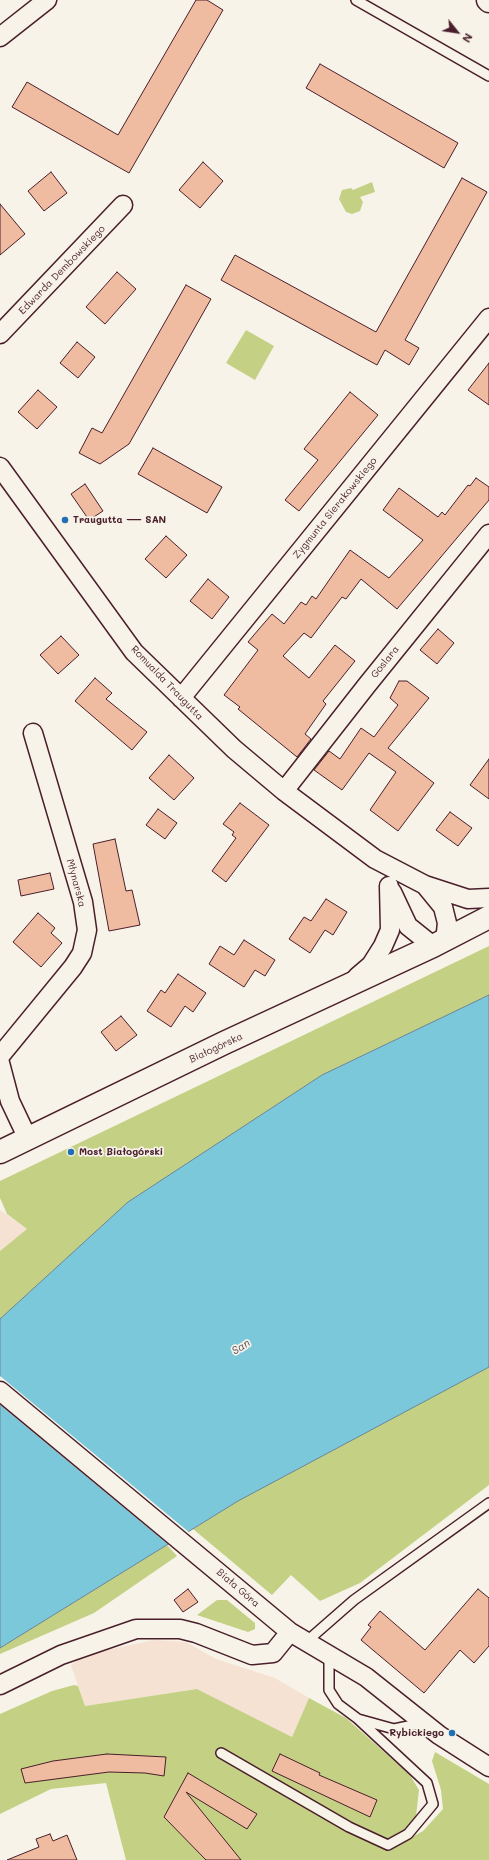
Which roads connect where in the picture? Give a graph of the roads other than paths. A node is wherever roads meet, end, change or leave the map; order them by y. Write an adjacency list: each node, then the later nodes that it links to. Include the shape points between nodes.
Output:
1 (47, 0): 3 (street)
2 (356, 0): 4 (lane)
3 (0, 37)
4 (489, 76)
5 (123, 205): 7 (street, Edwarda Dembowskiego)
6 (489, 318): 10 (street, Zygmunta Sierakowskiego)
7 (0, 334)
8 (0, 467): 10 (street, Romualda Traugutta, via 134,652)
9 (489, 534): 12 (street, Goslara)
10 (181, 698): 12 (street, Romualda Traugutta, via 223,740)
11 (33, 733): 20 (street, Młynarska, via 83,902 86,930 82,953)
12 (284, 791): 13 (street, Romualda Traugutta)
13 (375, 859): 14 (street, Romualda Traugutta); 15 (street, Romualda Traugutta)
14 (425, 885): 16 (street, Romualda Traugutta, via 468,899); 18 (street, Romualda Traugutta, via 443,907 447,923)
15 (389, 886): 18 (street, Romualda Traugutta, via 408,926); 19 (street, Romualda Traugutta, via 390,930 383,946 371,965)
16 (489, 898)
17 (489, 917): 18 (street)
18 (439, 944): 19 (street, Białogórska)
19 (342, 990): 22 (street, Białogórska)
20 (0, 1056)
21 (0, 1063): 22 (street, via 10,1101)
22 (28, 1139): 23 (street, Białogórska)
23 (0, 1152)
24 (0, 1391): 26 (street, Biała Góra)
25 (489, 1503): 27 (lane, via 354,1600)
26 (290, 1632): 27 (street, Biała Góra); 29 (street, via 273,1652 252,1655 180,1629 136,1629 61,1655)
27 (306, 1642): 28 (street, Biała Góra)
28 (329, 1655): 30 (lane, via 329,1690 338,1704); 31 (street, Biała Góra, via 366,1677)
29 (0, 1685)
30 (358, 1719): 31 (lane, via 394,1729); 32 (lane, via 427,1783 433,1804 408,1834 388,1845 349,1827)
31 (423, 1723): 33 (street, Biała Góra)
32 (221, 1753)
33 (489, 1767)

